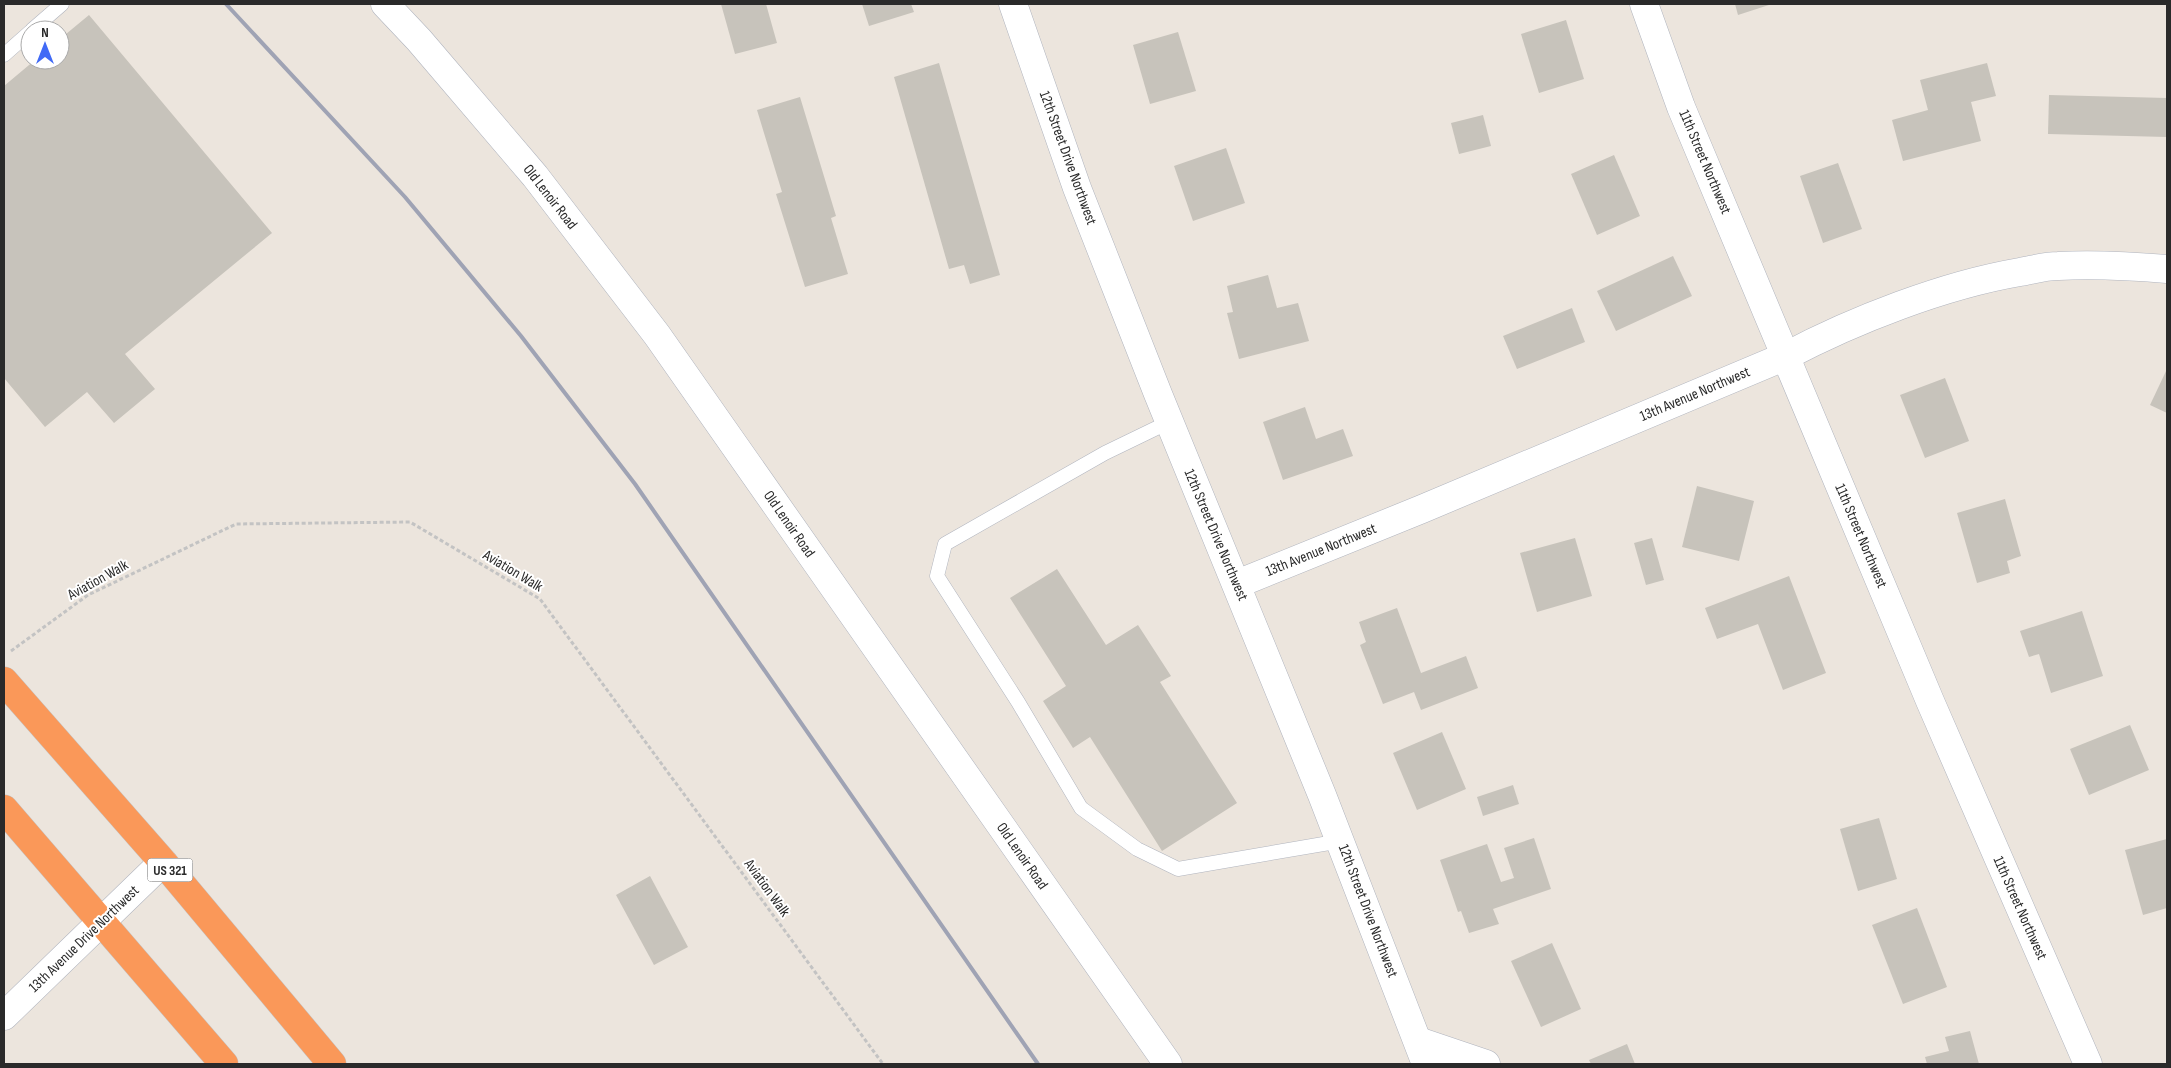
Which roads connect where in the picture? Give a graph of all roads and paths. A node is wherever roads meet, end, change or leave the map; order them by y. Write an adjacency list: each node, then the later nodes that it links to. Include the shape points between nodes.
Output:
1 (62, 4): 5 (lane)
2 (385, 4): 23 (street, Old Lenoir Road, via 535,176 657,335)
3 (1013, 4): 10 (street, 12th Street Drive Northwest, via 1077,188)
4 (1644, 4): 9 (street, 11th Street Northwest, via 1681,107)
5 (44, 20)
6 (20, 40): 7 (lane)
7 (4, 54)
8 (2167, 269): 9 (street, 13th Avenue Northwest, via 2056,266 1985,278 1902,306)
9 (1786, 356): 11 (street, 13th Avenue Northwest); 25 (street, 11th Street Northwest, via 1930,700)
10 (1169, 422): 11 (street, 12th Street Drive Northwest); 15 (lane, via 1105,454 945,544 937,576 1081,808 1137,849 1178,869)
11 (1237, 584): 15 (street, 12th Street Drive Northwest)
12 (4, 656): 22 (path, Aviation Walk, via 88,595 236,524 410,522 540,599)
13 (4, 681): 16 (highway, US 321)
14 (4, 809): 17 (highway)
15 (1341, 841): 19 (street, 12th Street Drive Northwest)
16 (163, 862): 17 (street, 13th Avenue Drive Northwest); 21 (highway, US 321)
17 (103, 922): 18 (street, 13th Avenue Drive Northwest); 20 (highway)
18 (4, 1016)
19 (1422, 1052): 24 (street)
20 (224, 1064)
21 (332, 1064)
22 (883, 1064)
23 (1168, 1064)
24 (1486, 1064)
25 (2088, 1064)

